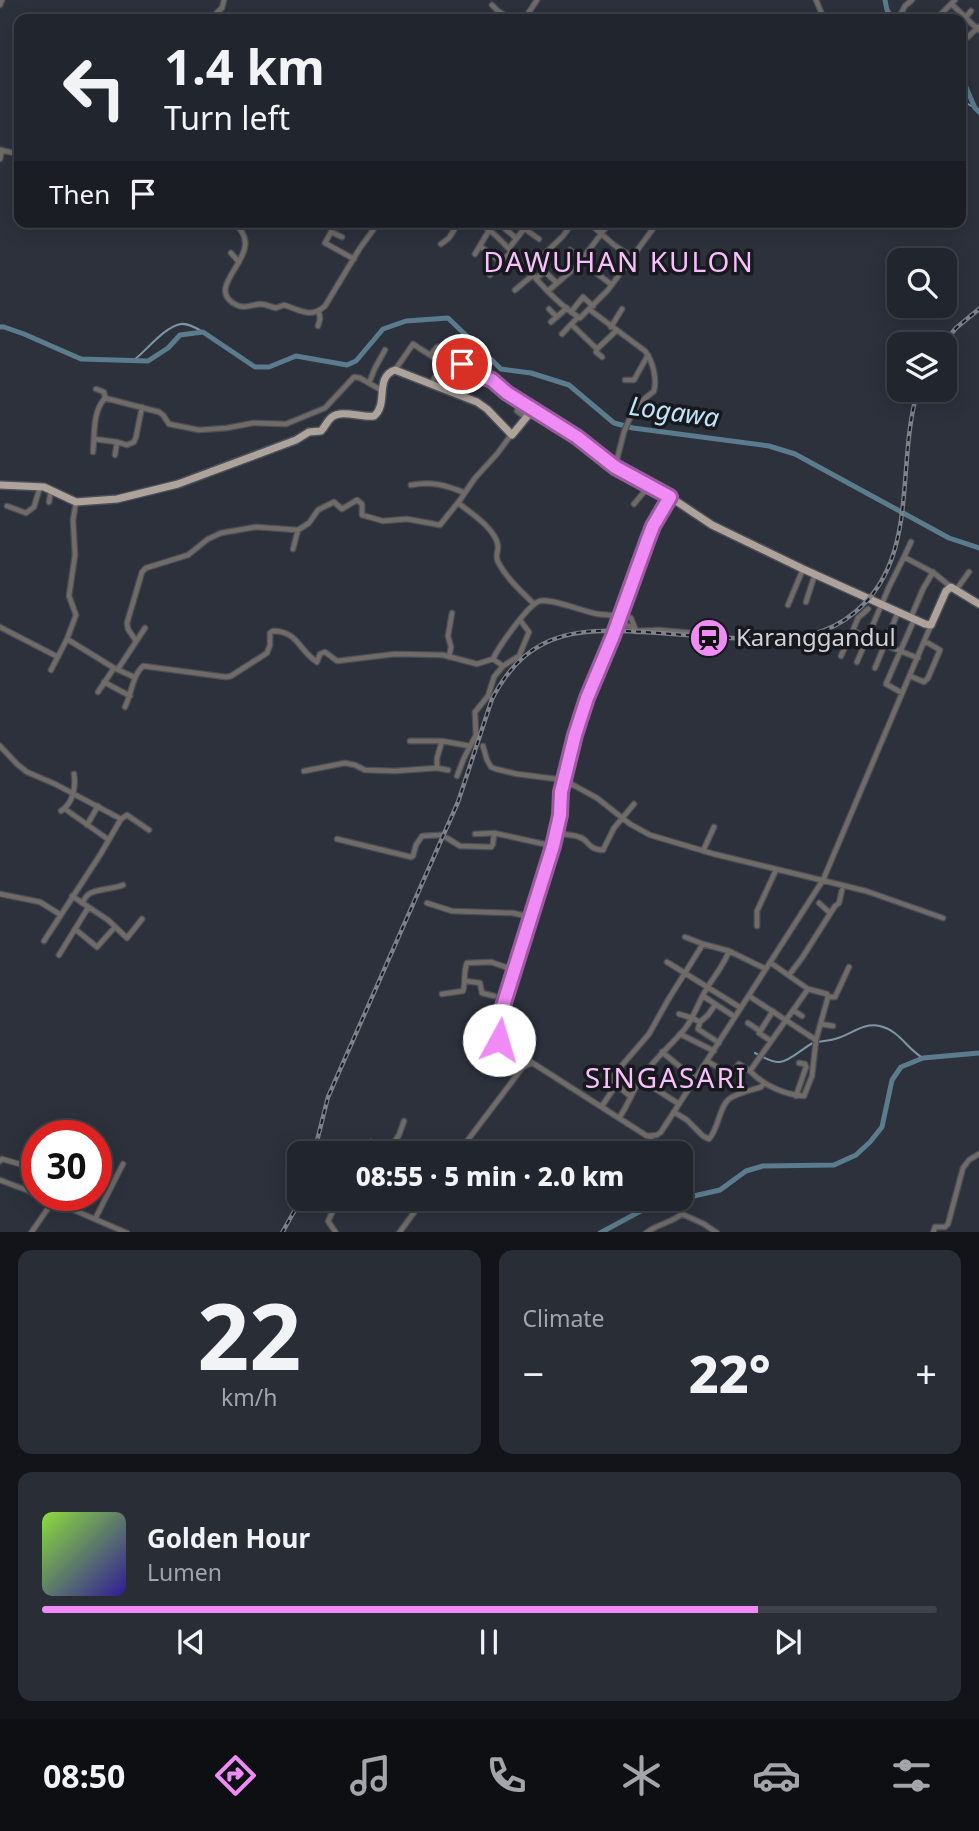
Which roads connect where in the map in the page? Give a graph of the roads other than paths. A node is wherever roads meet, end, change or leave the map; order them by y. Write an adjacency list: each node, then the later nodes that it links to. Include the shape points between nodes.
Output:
1 (2, 0): 4 (street)
2 (912, 0): 9 (street)
3 (953, 2): 7 (street)
4 (0, 5)
5 (492, 5): 8 (street)
6 (971, 11): 10 (street)
7 (942, 13)
8 (503, 14)
9 (900, 14)
10 (966, 16)
11 (978, 29): 12 (street)
12 (968, 37)
13 (1, 150): 14 (street)
14 (0, 159)
15 (239, 228): 40 (street, via 246,242)
16 (375, 228): 38 (street)
17 (455, 228): 31 (street)
18 (487, 228): 26 (street)
19 (494, 228): 26 (street)
20 (504, 228): 29 (street)
21 (569, 228): 43 (street)
22 (596, 228): 27 (street)
23 (606, 228): 27 (street)
24 (654, 228): 37 (street)
25 (524, 229): 29 (street); 30 (street)
26 (492, 231): 32 (street); 33 (street)
27 (602, 233): 37 (street); 39 (street)
28 (342, 237): 38 (street, via 331,232 325,243)
29 (516, 238): 33 (street)
30 (539, 239)
31 (441, 244)
32 (480, 246): 36 (street); 41 (street)
33 (510, 250): 41 (street); 43 (street)
34 (570, 250): 39 (street)
35 (231, 253): 40 (street)
36 (475, 254)
37 (632, 257): 47 (street)
38 (354, 259): 54 (street)
39 (582, 259): 46 (street)
40 (239, 262): 54 (street, via 226,284 233,303 276,308 284,304 305,312)
41 (501, 262): 44 (street)
42 (591, 269): 47 (street)
43 (528, 270): 45 (street)
44 (490, 275)
45 (535, 276): 46 (street, via 545,272); 48 (street); 49 (street)
46 (557, 283): 49 (street)
47 (612, 285): 50 (street)
48 (515, 290)
49 (548, 291): 53 (street)
50 (592, 308): 53 (street, via 583,297); 56 (street); 60 (street)
51 (549, 309): 55 (street)
52 (622, 309): 60 (street)
53 (569, 310): 55 (street); 56 (street)
54 (319, 311): 59 (street)
55 (557, 317): 57 (street)
56 (578, 317): 58 (street)
57 (551, 322)
58 (572, 325): 61 (street); 62 (street)
59 (318, 326)
60 (613, 329): 62 (street); 66 (street)
61 (562, 334)
62 (597, 349): 67 (street)
63 (385, 350): 71 (street)
64 (450, 351): 65 (street, via 440,346); 68 (street); 77 (street, via 467,357 463,369 492,380)
65 (430, 355): 68 (street); 69 (street, via 413,344)
66 (648, 355): 70 (street, via 634,380); 85 (street, via 655,388 629,418)
67 (602, 357)
68 (443, 365): 72 (street)
69 (395, 370): 72 (main road); 74 (main road, via 386,377)
70 (625, 380)
71 (369, 383): 74 (street); 76 (street, via 353,378 325,408 281,424 194,430 169,425 162,414)
72 (431, 385): 80 (main road, via 481,404)
73 (96, 390): 75 (street, via 103,391)
74 (382, 390): 94 (main road, via 380,409 374,416 336,415 321,431 178,484 117,499)
75 (105, 398): 76 (street); 81 (street, via 98,408)
76 (142, 407): 82 (street, via 134,442)
77 (533, 410): 79 (main road); 85 (main road)
78 (517, 411): 79 (street)
79 (526, 418): 80 (main road)
80 (512, 435): 91 (street)
81 (94, 439): 82 (street); 83 (street)
82 (117, 442): 84 (street)
83 (93, 452)
84 (115, 455)
85 (615, 467): 88 (main road)
86 (0, 485): 89 (main road)
87 (411, 485): 91 (street, via 439,484)
88 (649, 485): 92 (main road); 96 (street)
89 (40, 486): 90 (main road); 97 (street, via 34,507 26,513)
90 (51, 489): 93 (street); 94 (main road)
91 (465, 493): 95 (street)
92 (670, 497): 102 (main road, via 712,524); 115 (street, via 653,526)
93 (49, 502)
94 (76, 502): 124 (street, via 69,596 76,615)
95 (458, 503): 98 (street, via 438,525 383,521 362,515 357,500 342,509 334,502 318,510); 108 (street, via 491,532 498,545 498,562)
96 (634, 504)
97 (7, 506)
98 (298, 530): 100 (street); 125 (street, via 256,527 221,533 188,555 146,568 127,623)
99 (911, 542): 101 (street)
100 (293, 549)
101 (904, 557): 103 (street); 109 (street)
102 (803, 569): 105 (main road); 111 (street)
103 (933, 572): 106 (street); 116 (street)
104 (969, 572): 106 (street)
105 (815, 574): 107 (street); 109 (main road)
106 (953, 589): 110 (main road); 118 (main road, via 946,591)
107 (806, 601)
108 (534, 604): 115 (street, via 544,600); 117 (street)
109 (882, 604): 113 (main road); 123 (street)
110 (979, 604)
111 (788, 605)
112 (868, 609): 121 (street)
113 (898, 612): 116 (main road); 127 (street)
114 (452, 613): 131 (street)
115 (620, 616): 122 (street, via 631,618 636,631); 156 (street, via 587,698)
116 (913, 619): 118 (main road); 128 (street)
117 (520, 620): 133 (street); 135 (street, via 529,633 519,656)
118 (931, 625): 126 (street)
119 (0, 627): 130 (street)
120 (145, 628): 125 (street)
121 (853, 631): 123 (street); 129 (street)
122 (714, 635)
123 (867, 638): 127 (street); 134 (street)
124 (67, 639): 130 (street); 136 (street)
125 (136, 641): 136 (street)
126 (924, 642): 132 (street); 139 (street, via 940,650 924,682)
127 (884, 645): 128 (street); 137 (street)
128 (900, 652): 132 (street); 143 (street, via 886,685)
129 (841, 656)
130 (58, 657): 138 (street)
131 (449, 657): 133 (street, via 474,664); 140 (street, via 396,654 337,661 325,652 314,662 296,639 284,631 273,631 267,653 230,676 144,666)
132 (918, 658): 139 (street)
133 (493, 659): 135 (street)
134 (857, 662)
135 (503, 666): 149 (street, via 475,712 477,732)
136 (116, 668): 140 (street); 141 (street)
137 (874, 668)
138 (51, 670)
139 (910, 676): 143 (street)
140 (134, 677): 144 (street)
141 (104, 682): 142 (street); 144 (street)
142 (98, 692)
143 (902, 693): 175 (street)
144 (130, 696): 145 (street)
145 (125, 707)
146 (411, 741): 147 (street)
147 (442, 741): 149 (street); 151 (street)
148 (0, 746): 157 (street, via 22,769)
149 (470, 746): 155 (street)
150 (483, 746): 156 (street, via 487,761 496,769)
151 (437, 768): 152 (street); 153 (street, via 365,770 345,763)
152 (448, 769)
153 (304, 771)
154 (74, 774): 157 (street)
155 (457, 776)
156 (564, 779): 160 (street); 166 (street)
157 (74, 794): 159 (street); 162 (street, via 63,810)
158 (634, 804): 160 (street)
159 (98, 806): 161 (street); 162 (street)
160 (623, 818): 166 (street, via 602,850 578,836); 173 (street, via 650,835)
161 (121, 819): 164 (street, via 127,815); 171 (street)
162 (87, 825): 171 (street)
163 (713, 827): 173 (street)
164 (149, 830)
165 (494, 833): 167 (street); 169 (street, via 491,847 458,846); 172 (street)
166 (556, 833): 172 (street)
167 (475, 834)
168 (441, 835): 170 (street, via 422,836 412,857)
169 (447, 838)
170 (337, 839)
171 (109, 840): 179 (street)
172 (553, 846): 186 (street)
173 (703, 851): 174 (street)
174 (776, 870): 175 (street); 189 (street, via 757,911)
175 (823, 880): 187 (street); 198 (street)
176 (123, 886): 180 (street, via 91,892)
177 (842, 890): 184 (street)
178 (0, 894): 185 (street, via 40,902)
179 (72, 896): 180 (street); 185 (street)
180 (82, 903): 183 (street)
181 (427, 903): 186 (street, via 452,911)
182 (819, 903): 184 (street)
183 (88, 908): 190 (street); 191 (street)
184 (830, 913): 203 (street)
185 (61, 915): 193 (street)
186 (530, 917): 201 (street)
187 (943, 918)
188 (142, 919): 190 (street, via 127,938)
189 (757, 926)
190 (115, 927): 191 (street, via 97,947)
191 (75, 929): 196 (street)
192 (685, 937): 194 (street)
193 (44, 941)
194 (703, 944): 195 (street); 202 (street)
195 (729, 950): 200 (street); 205 (street)
196 (59, 956)
197 (667, 962): 202 (street)
198 (771, 963): 200 (street); 203 (street)
199 (849, 967): 211 (street, via 836,996)
200 (766, 969): 210 (street)
201 (514, 970): 204 (street, via 491,962 467,963); 233 (street, via 499,1040)
202 (684, 973): 205 (street); 239 (street, via 646,1039 611,1078)
203 (789, 975): 206 (street)
204 (466, 981): 207 (street, via 461,992); 208 (street, via 480,983 482,993)
205 (707, 988): 209 (street); 213 (street)
206 (808, 989): 211 (street); 214 (street)
207 (442, 994)
208 (495, 996)
209 (703, 996): 212 (street); 219 (street)
210 (749, 996): 213 (street); 215 (street)
211 (828, 997): 223 (street)
212 (715, 1005): 218 (street); 221 (street)
213 (741, 1008): 218 (street)
214 (793, 1010): 217 (street); 220 (street)
215 (773, 1012): 220 (street); 225 (street)
216 (679, 1014): 219 (street)
217 (802, 1016)
218 (735, 1017): 228 (street)
219 (692, 1018): 221 (street); 226 (street)
220 (786, 1020): 227 (street); 229 (street)
221 (700, 1023): 228 (street, via 698,1029)
222 (748, 1023): 225 (street)
223 (821, 1024): 224 (street); 229 (street)
224 (833, 1026)
225 (760, 1031): 227 (street)
226 (680, 1034): 230 (street); 231 (street)
227 (771, 1041): 235 (street)
228 (719, 1042): 230 (street)
229 (816, 1042): 240 (street, via 807,1091)
230 (714, 1051): 232 (street)
231 (662, 1052): 236 (street); 237 (street)
232 (708, 1060): 235 (street, via 729,1074 739,1065); 237 (street)
233 (533, 1063): 243 (street); 249 (street, via 523,1068)
234 (799, 1063): 240 (street, via 806,1066)
235 (750, 1070): 238 (street)
236 (640, 1079): 241 (street); 242 (street)
237 (695, 1079): 242 (street)
238 (764, 1083): 240 (street); 244 (street, via 729,1099 709,1139)
239 (616, 1085): 241 (street); 243 (street)
240 (796, 1096)
241 (631, 1097): 245 (street)
242 (679, 1104): 244 (street)
243 (602, 1106): 245 (street)
244 (674, 1112): 247 (street, via 659,1134)
245 (619, 1118): 247 (street)
246 (404, 1121): 248 (street)
247 (650, 1136): 250 (street)
248 (395, 1141)
249 (467, 1141)
250 (652, 1141)
251 (979, 1154): 269 (street, via 964,1168 947,1226 935,1227)
252 (0, 1161): 254 (street)
253 (123, 1164): 262 (street)
254 (21, 1166)
255 (0, 1180): 256 (street)
256 (21, 1188)
257 (46, 1211): 263 (street)
258 (76, 1211): 262 (street)
259 (333, 1211): 265 (street, via 328,1221)
260 (414, 1211): 266 (street)
261 (682, 1214): 267 (street); 268 (street)
262 (95, 1219): 264 (street)
263 (32, 1232)
264 (125, 1232)
265 (335, 1232)
266 (400, 1232)
267 (647, 1232)
268 (716, 1232)
269 (933, 1232)

